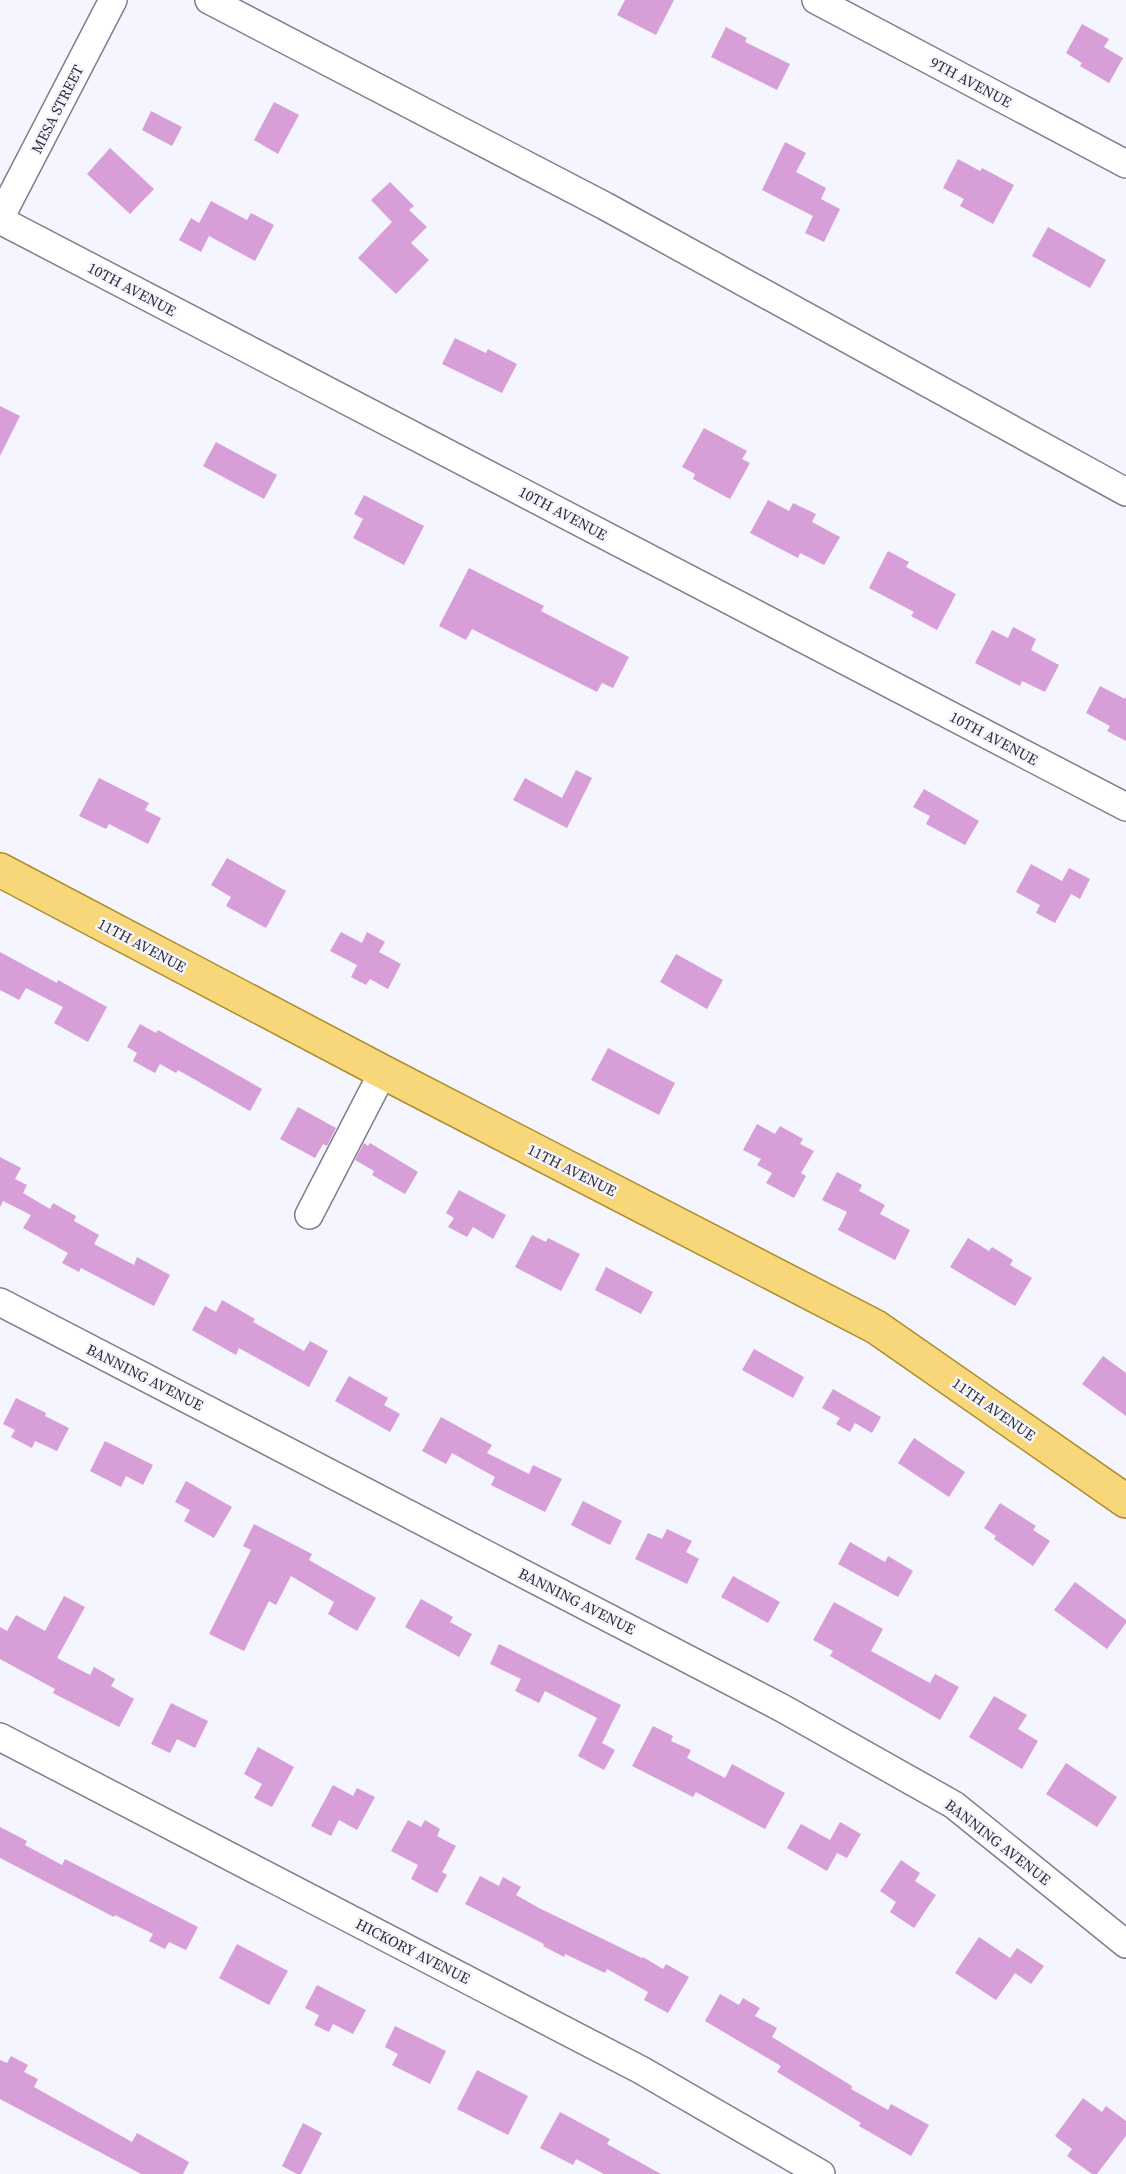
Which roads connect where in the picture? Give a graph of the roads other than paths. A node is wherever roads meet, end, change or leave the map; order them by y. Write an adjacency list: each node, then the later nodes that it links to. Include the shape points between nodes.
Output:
1 (113, 0): 5 (street, MESA STREET)
2 (209, 0): 6 (street, via 615,212)
3 (816, 0): 4 (street, 9TH AVENUE)
4 (1126, 164)
5 (0, 219): 7 (street, 10TH AVENUE)
6 (1126, 492)
7 (1126, 807)
8 (0, 870): 9 (main road, 11TH AVENUE)
9 (383, 1072): 10 (street); 12 (main road, 11TH AVENUE, via 876,1327)
10 (309, 1215)
11 (0, 1302): 14 (street, BANNING AVENUE, via 782,1708 954,1805)
12 (1126, 1501)
13 (0, 1737): 15 (street, HICKORY AVENUE, via 641,2070)
14 (1126, 1944)
15 (821, 2174)

